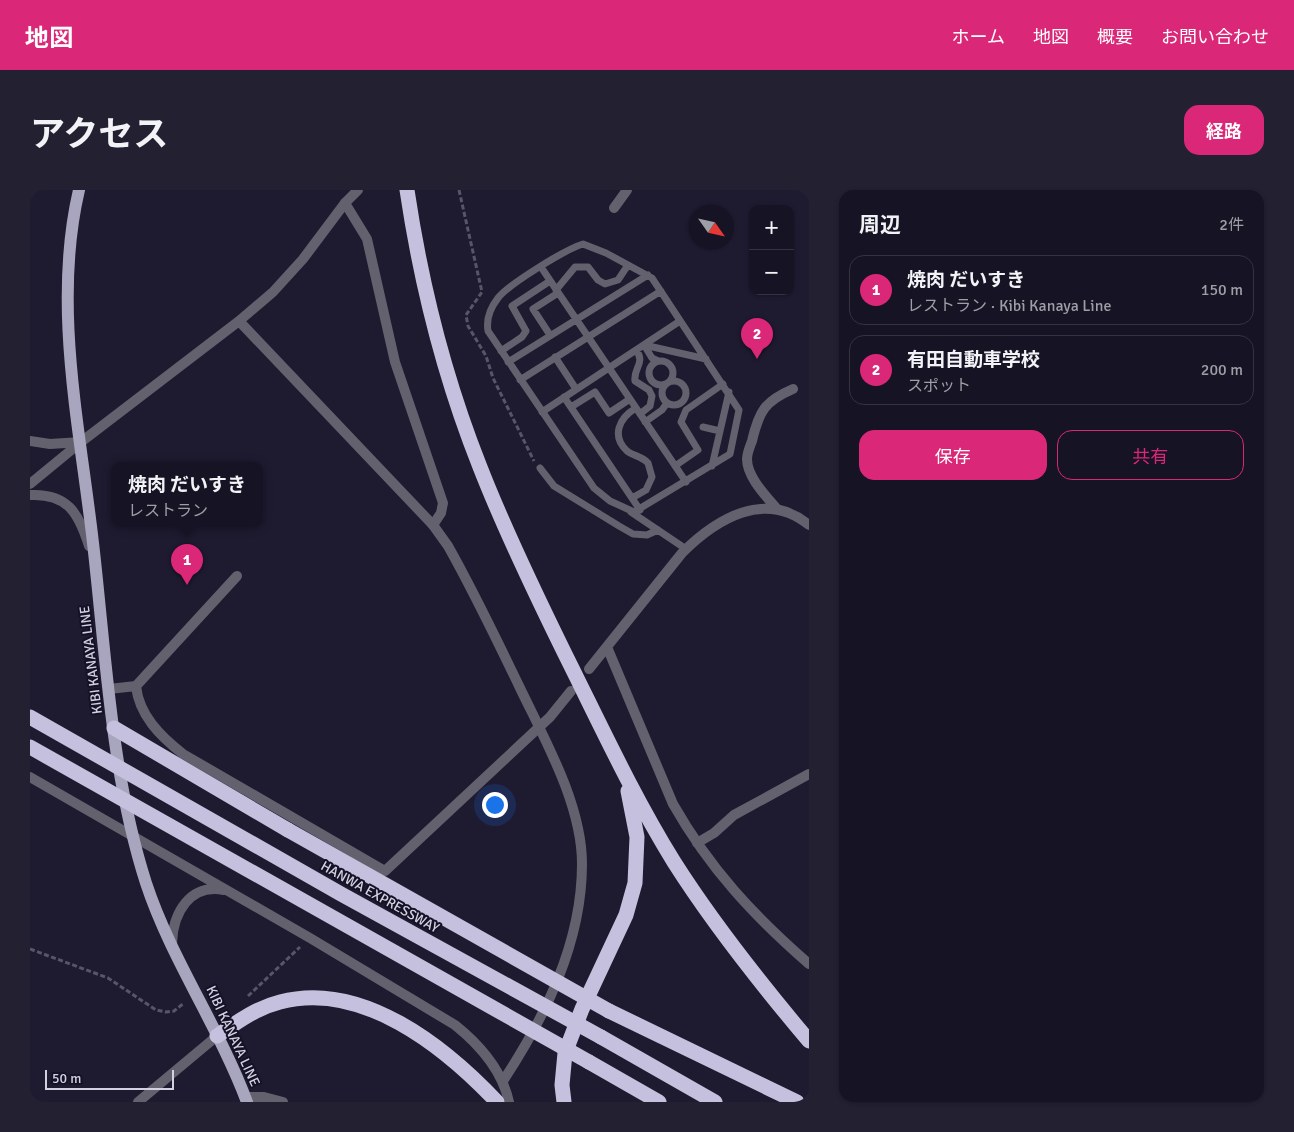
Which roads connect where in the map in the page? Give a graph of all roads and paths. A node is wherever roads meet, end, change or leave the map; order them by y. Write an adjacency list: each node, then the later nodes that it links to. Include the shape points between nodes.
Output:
1 (79, 190): 42 (main road, KIBI KANAYA LINE, via 71,233 68,290)
2 (358, 190): 5 (street)
3 (407, 190): 68 (highway, via 428,299 479,465 527,577)
4 (627, 190): 6 (street)
5 (345, 203): 14 (street, via 288,277); 54 (street, via 367,238 395,362 443,503)
6 (614, 208)
7 (628, 265): 8 (lane, via 583,244 567,249); 9 (lane); 11 (lane, via 618,280 605,284 588,267 575,267)
8 (541, 267): 10 (lane); 20 (lane, via 502,294 490,313 488,331)
9 (648, 275): 12 (lane); 13 (lane)
10 (550, 281): 11 (lane); 20 (lane, via 512,306 526,330 522,337)
11 (557, 291): 13 (lane); 16 (lane, via 533,309)
12 (661, 292): 15 (lane); 17 (lane)
13 (576, 320): 16 (lane); 17 (lane)
14 (240, 321): 42 (street); 54 (street)
15 (680, 321): 18 (lane); 22 (lane)
16 (550, 335): 24 (lane)
17 (588, 337): 21 (lane); 25 (lane)
18 (644, 344): 19 (lane); 22 (lane); 23 (lane, via 652,358)
19 (636, 350): 25 (lane); 36 (lane, via 641,362 635,381 649,390 652,396 650,406)
20 (501, 351): 24 (lane)
21 (555, 357): 26 (lane); 29 (lane)
22 (706, 359): 28 (lane)
23 (658, 361): 27 (lane, via 666,362 672,368); 27 (lane, via 651,366 650,376 657,384)
24 (508, 362): 26 (lane)
25 (609, 368): 29 (lane); 33 (lane)
26 (520, 380): 37 (lane)
27 (668, 383): 34 (lane, via 662,392); 34 (lane, via 679,382 686,391 682,402 674,405)
28 (723, 384): 31 (lane); 43 (lane, via 684,413 681,422 698,450)
29 (576, 389): 32 (lane)
30 (793, 389): 50 (street, via 764,406 747,460 762,492)
31 (729, 392): 40 (lane); 44 (lane, via 740,416 730,454)
32 (564, 397): 35 (lane); 37 (lane)
33 (630, 399): 35 (lane, via 609,413 595,392); 36 (lane)
34 (667, 402): 38 (lane, via 664,409)
35 (571, 407): 49 (lane)
36 (638, 411): 38 (lane); 49 (lane, via 622,421 618,428 618,437 629,452 648,463 652,477 646,490)
37 (542, 412): 52 (lane, via 598,492)
38 (645, 422): 43 (lane)
39 (703, 427): 40 (lane)
40 (720, 431): 44 (lane)
41 (30, 441): 42 (street, via 50,444)
42 (81, 442): 47 (street); 57 (main road, KIBI KANAYA LINE)
43 (675, 466): 46 (lane)
44 (712, 466): 46 (lane)
45 (540, 468): 55 (lane, via 554,486 633,534 647,535)
46 (686, 482): 51 (lane)
47 (30, 484)
48 (30, 495): 57 (street, via 55,497 76,512)
49 (632, 498): 51 (lane)
50 (777, 509): 53 (street, via 786,510); 56 (street, via 734,516 712,527)
51 (640, 510): 52 (lane)
52 (630, 512): 55 (lane)
53 (808, 522)
54 (433, 525): 66 (street, via 462,570)
55 (658, 530): 56 (lane)
56 (686, 549): 59 (street)
57 (95, 563): 62 (main road, KIBI KANAYA LINE)
58 (237, 576): 61 (street)
59 (607, 647): 60 (street); 72 (street, via 673,804)
60 (589, 669)
61 (136, 686): 62 (street); 66 (street, via 143,713 183,754 385,871)
62 (109, 689): 65 (main road, KIBI KANAYA LINE)
63 (571, 691): 66 (street)
64 (30, 717): 90 (highway, HANWA EXPRESSWAY, bridge, via 340,894)
65 (114, 728): 71 (main road, KIBI KANAYA LINE); 91 (highway, bridge, via 609,1011)
66 (539, 728): 82 (street, via 575,815 581,843 582,883 574,925 554,991 529,1041)
67 (30, 747): 89 (highway, bridge)
68 (620, 763): 81 (highway, via 674,862 754,973); 88 (highway, via 636,821 635,883 626,915 565,1053)
69 (809, 774): 72 (street, via 734,815)
70 (30, 777): 71 (street)
71 (132, 835): 73 (street); 75 (main road, KIBI KANAYA LINE, via 147,886)
72 (697, 843): 77 (street, via 713,868 737,895)
73 (230, 891): 74 (street); 75 (street, via 205,889 188,900 173,927)
74 (310, 938): 79 (path); 82 (street, via 455,1025 483,1051)
75 (172, 942): 78 (main road, KIBI KANAYA LINE)
76 (30, 949): 78 (path, via 108,978 156,1010 174,1011)
77 (809, 964)
78 (197, 994): 80 (main road, KIBI KANAYA LINE)
79 (245, 998)
80 (217, 1036): 83 (main road, KIBI KANAYA LINE); 84 (street); 86 (highway, via 261,1008 301,998 353,1004 378,1013 439,1049)
81 (809, 1041)
82 (503, 1081): 87 (street)
83 (246, 1099): 85 (street, via 264,1097)
84 (138, 1102)
85 (283, 1102)
86 (497, 1102)
87 (510, 1102)
88 (564, 1102)
89 (659, 1102)
90 (716, 1102)
91 (797, 1102)

